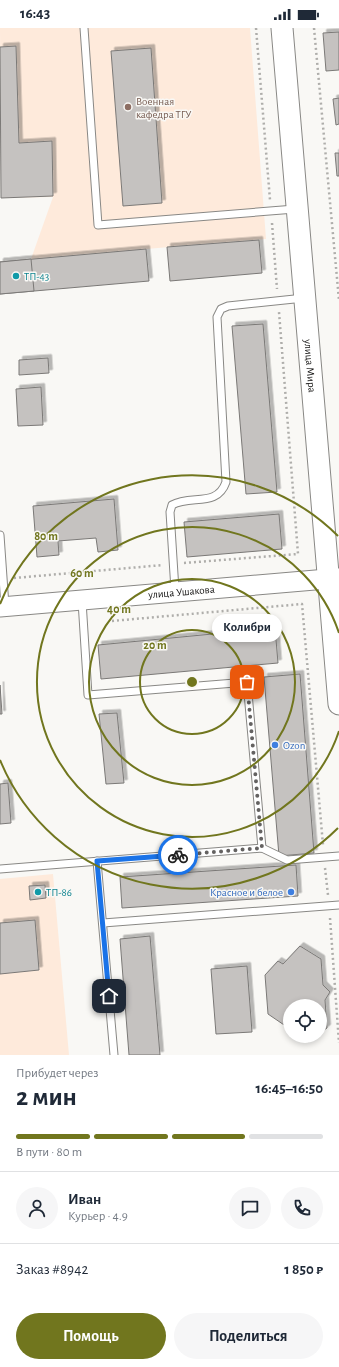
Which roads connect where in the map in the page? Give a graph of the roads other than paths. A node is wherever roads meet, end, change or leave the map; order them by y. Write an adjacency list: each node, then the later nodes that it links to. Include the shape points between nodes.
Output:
1 (84, 28): 3 (lane, via 98,225)
2 (282, 28): 3 (main road, улица Мира)
3 (297, 208): 4 (main road, улица Мира)
4 (305, 298): 6 (main road, улица Мира); 7 (lane, via 220,309 217,317 226,482 223,491 215,497 172,505 170,512)
5 (0, 535): 9 (lane)
6 (334, 578): 7 (street, улица Ушакова); 10 (main road, улица Мира)
7 (175, 592): 8 (street, улица Ушакова)
8 (82, 601): 9 (street, улица Ушакова); 11 (lane, via 88,695 247,682)
9 (3, 607)
10 (339, 704)
11 (262, 848): 12 (lane, via 287,860); 13 (lane)
12 (339, 856)
13 (97, 861): 14 (lane); 16 (lane)
14 (0, 869)
15 (339, 905): 16 (lane)
16 (102, 923): 17 (lane)
17 (114, 1055)

